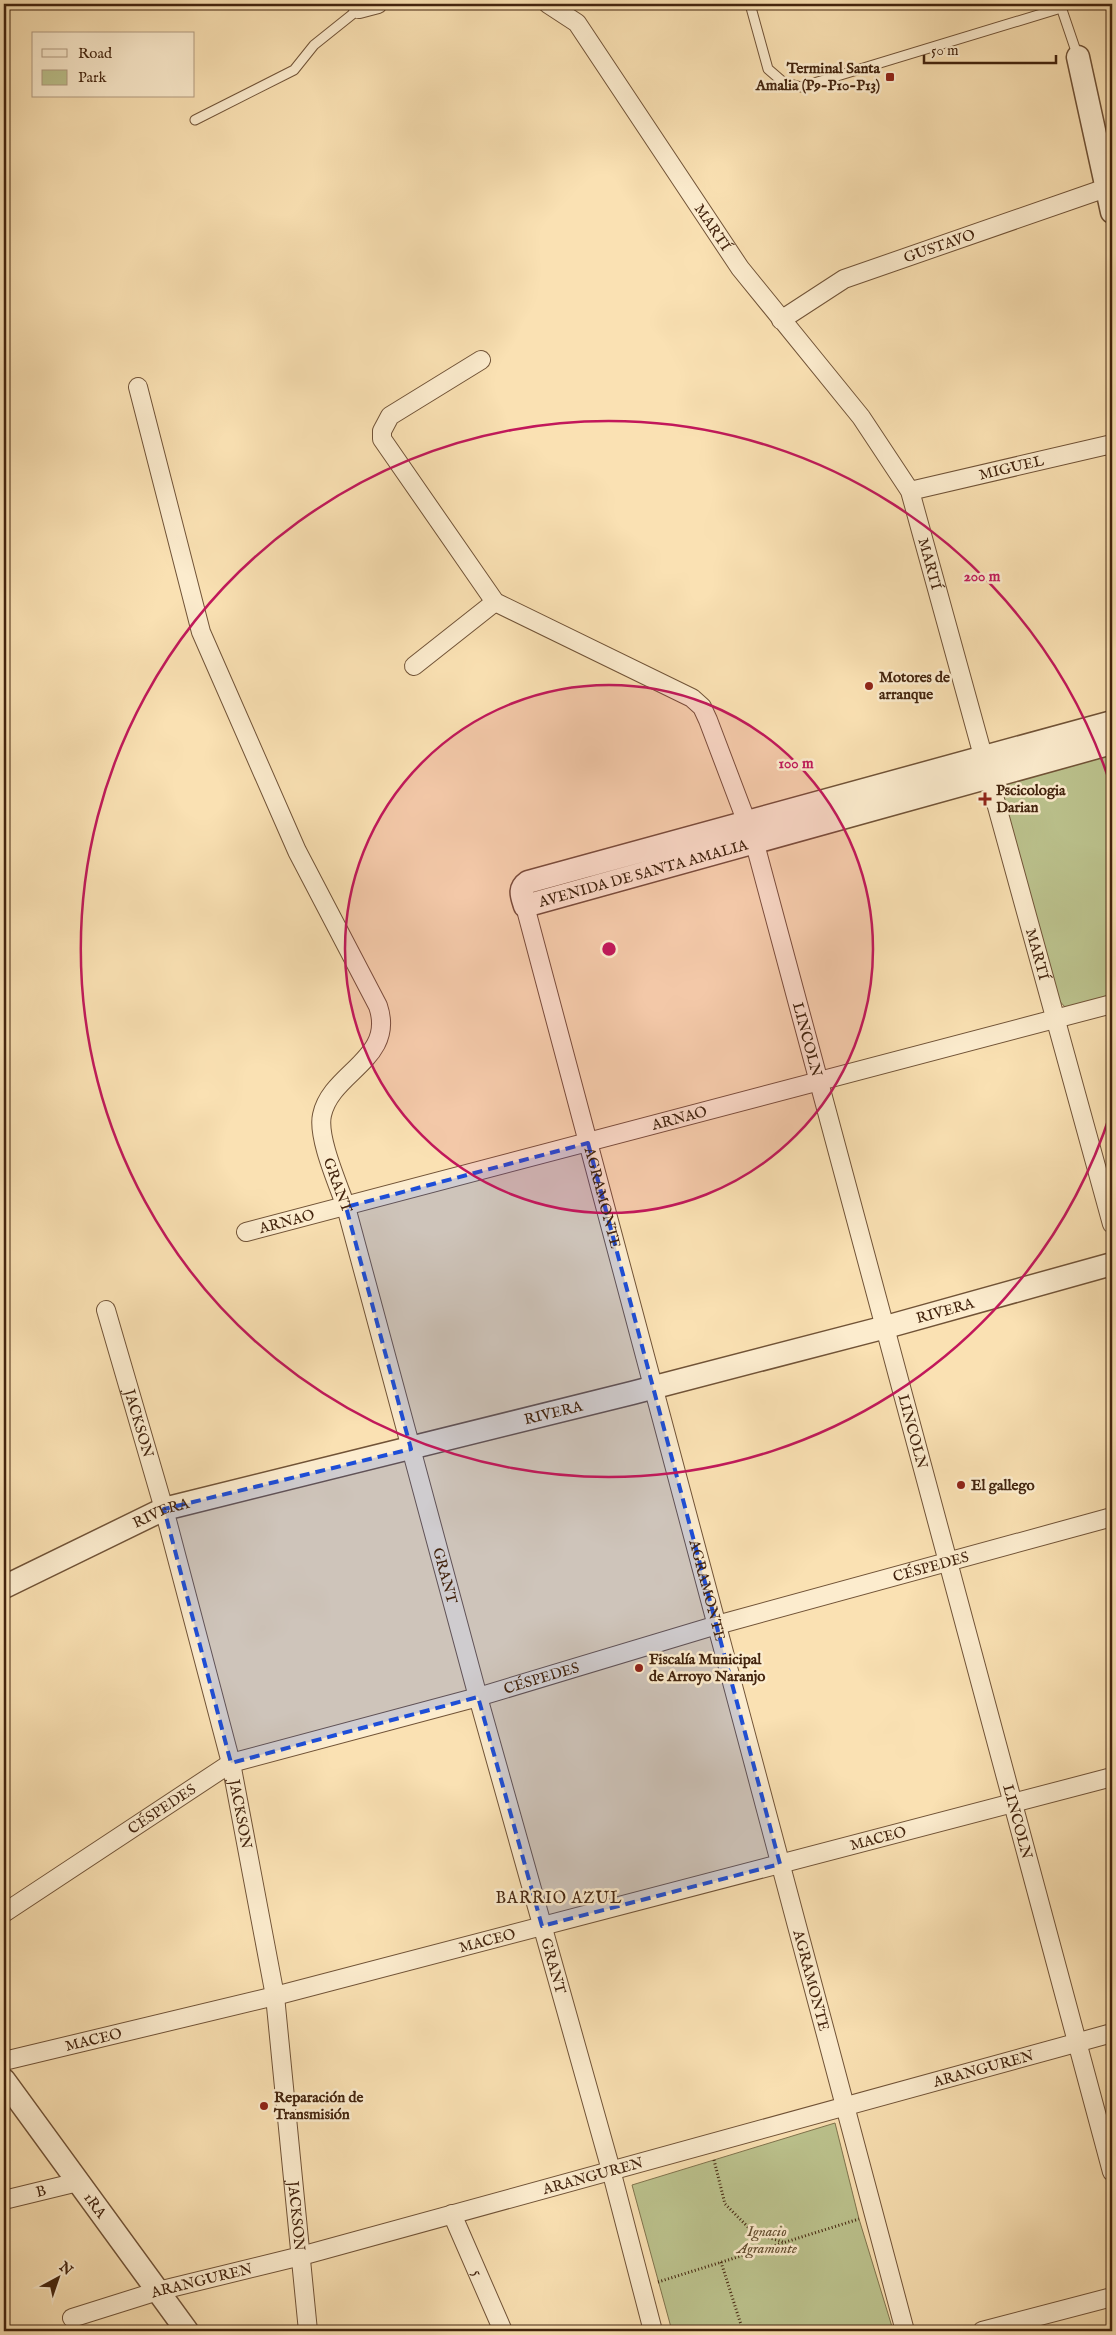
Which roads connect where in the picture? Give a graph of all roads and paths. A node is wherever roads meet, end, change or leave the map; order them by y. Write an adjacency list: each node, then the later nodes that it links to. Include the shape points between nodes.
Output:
1 (378, 4): 4 (street)
2 (548, 4): 10 (street, MARTÍ, via 577,23 740,268)
3 (750, 4): 5 (lane, via 768,69 784,82 801,86)
4 (357, 6): 7 (lane, via 314,45 294,70)
5 (1061, 6): 6 (lane)
6 (1078, 57): 8 (street)
7 (195, 120)
8 (1106, 188): 9 (street); 10 (street, GUSTAVO, via 844,279)
9 (1112, 212)
10 (781, 320): 14 (street, MARTÍ, via 861,417)
11 (481, 360): 15 (street, via 390,416 382,431 382,439)
12 (138, 387): 27 (street, GRANT, via 201,632 297,851 382,1018 381,1033 373,1050 327,1101 322,1116 321,1132)
13 (1112, 444): 14 (street, MIGUEL)
14 (910, 491): 19 (street, MARTÍ)
15 (495, 602): 16 (street); 20 (street, LINCOLN, via 692,698 702,707 708,720)
16 (414, 666)
17 (1112, 722): 19 (street, AVENIDA DE SANTA AMALIA)
18 (1112, 743): 19 (street, AVENIDA DE SANTA AMALIA)
19 (987, 767): 20 (street, AVENIDA DE SANTA AMALIA); 21 (street, AVENIDA DE SANTA AMALIA); 24 (street, MARTÍ)
20 (748, 821): 21 (street, LINCOLN); 22 (street, AVENIDA DE SANTA AMALIA, via 528,882 521,890)
21 (755, 844): 22 (street, AVENIDA DE SANTA AMALIA); 25 (street, LINCOLN)
22 (525, 906): 26 (street, AGRAMONTE)
23 (1112, 1004): 24 (street, ARNAO)
24 (1055, 1021): 25 (street, ARNAO); 28 (street, MARTÍ)
25 (818, 1081): 26 (street, ARNAO); 32 (street, LINCOLN)
26 (588, 1143): 27 (street, ARNAO); 33 (street, AGRAMONTE)
27 (346, 1206): 29 (street, ARNAO); 34 (street, GRANT)
28 (1112, 1224)
29 (246, 1232)
30 (1112, 1264): 32 (street, RIVERA)
31 (106, 1310): 35 (street, JACKSON)
32 (886, 1327): 33 (street, RIVERA); 37 (street, LINCOLN)
33 (652, 1388): 34 (street, RIVERA); 39 (street, AGRAMONTE)
34 (411, 1449): 35 (street, RIVERA); 40 (street, GRANT)
35 (164, 1509): 38 (street, RIVERA); 41 (street, JACKSON)
36 (1112, 1517): 37 (street, CÉSPEDES)
37 (948, 1563): 39 (street, CÉSPEDES); 43 (street, LINCOLN)
38 (4, 1587)
39 (717, 1625): 40 (street, CÉSPEDES); 44 (street, AGRAMONTE)
40 (478, 1697): 41 (street, CÉSPEDES); 46 (street, GRANT)
41 (231, 1763): 45 (street, CÉSPEDES); 47 (street, JACKSON)
42 (1112, 1777): 43 (street, MACEO)
43 (1014, 1804): 44 (street, MACEO); 49 (street, LINCOLN)
44 (780, 1864): 46 (street, MACEO); 52 (street, AGRAMONTE)
45 (4, 1913)
46 (542, 1926): 47 (street, MACEO); 54 (street, GRANT)
47 (275, 1996): 50 (street, MACEO); 61 (street, JACKSON)
48 (1112, 2033): 49 (street, ARANGUREN)
49 (1078, 2043): 52 (street, ARANGUREN); 55 (street, LINCOLN)
50 (4, 2061)
51 (4, 2080): 56 (street, 1RA)
52 (845, 2105): 53 (street, ARANGUREN); 59 (street, AGRAMONTE)
53 (709, 2143): 54 (street, ARANGUREN); 60 (path, via 725,2204 754,2232)
54 (611, 2170): 58 (street, ARANGUREN); 63 (street, GRANT)
55 (1112, 2172)
56 (78, 2182): 57 (street, B); 64 (street, 1RA)
57 (4, 2200)
58 (452, 2214): 61 (street, ARANGUREN); 69 (street, 5)
59 (874, 2215): 60 (path); 72 (street, AGRAMONTE)
60 (784, 2242): 62 (path)
61 (301, 2256): 64 (street, ARANGUREN); 68 (street, JACKSON)
62 (721, 2262): 63 (path); 71 (path)
63 (642, 2286): 70 (street, GRANT)
64 (158, 2291): 66 (street, ARANGUREN); 67 (street, 1RA)
65 (1112, 2298): 73 (street)
66 (72, 2318)
67 (187, 2331)
68 (308, 2331)
69 (503, 2331)
70 (653, 2331)
71 (743, 2331)
72 (905, 2331)
73 (982, 2331)

